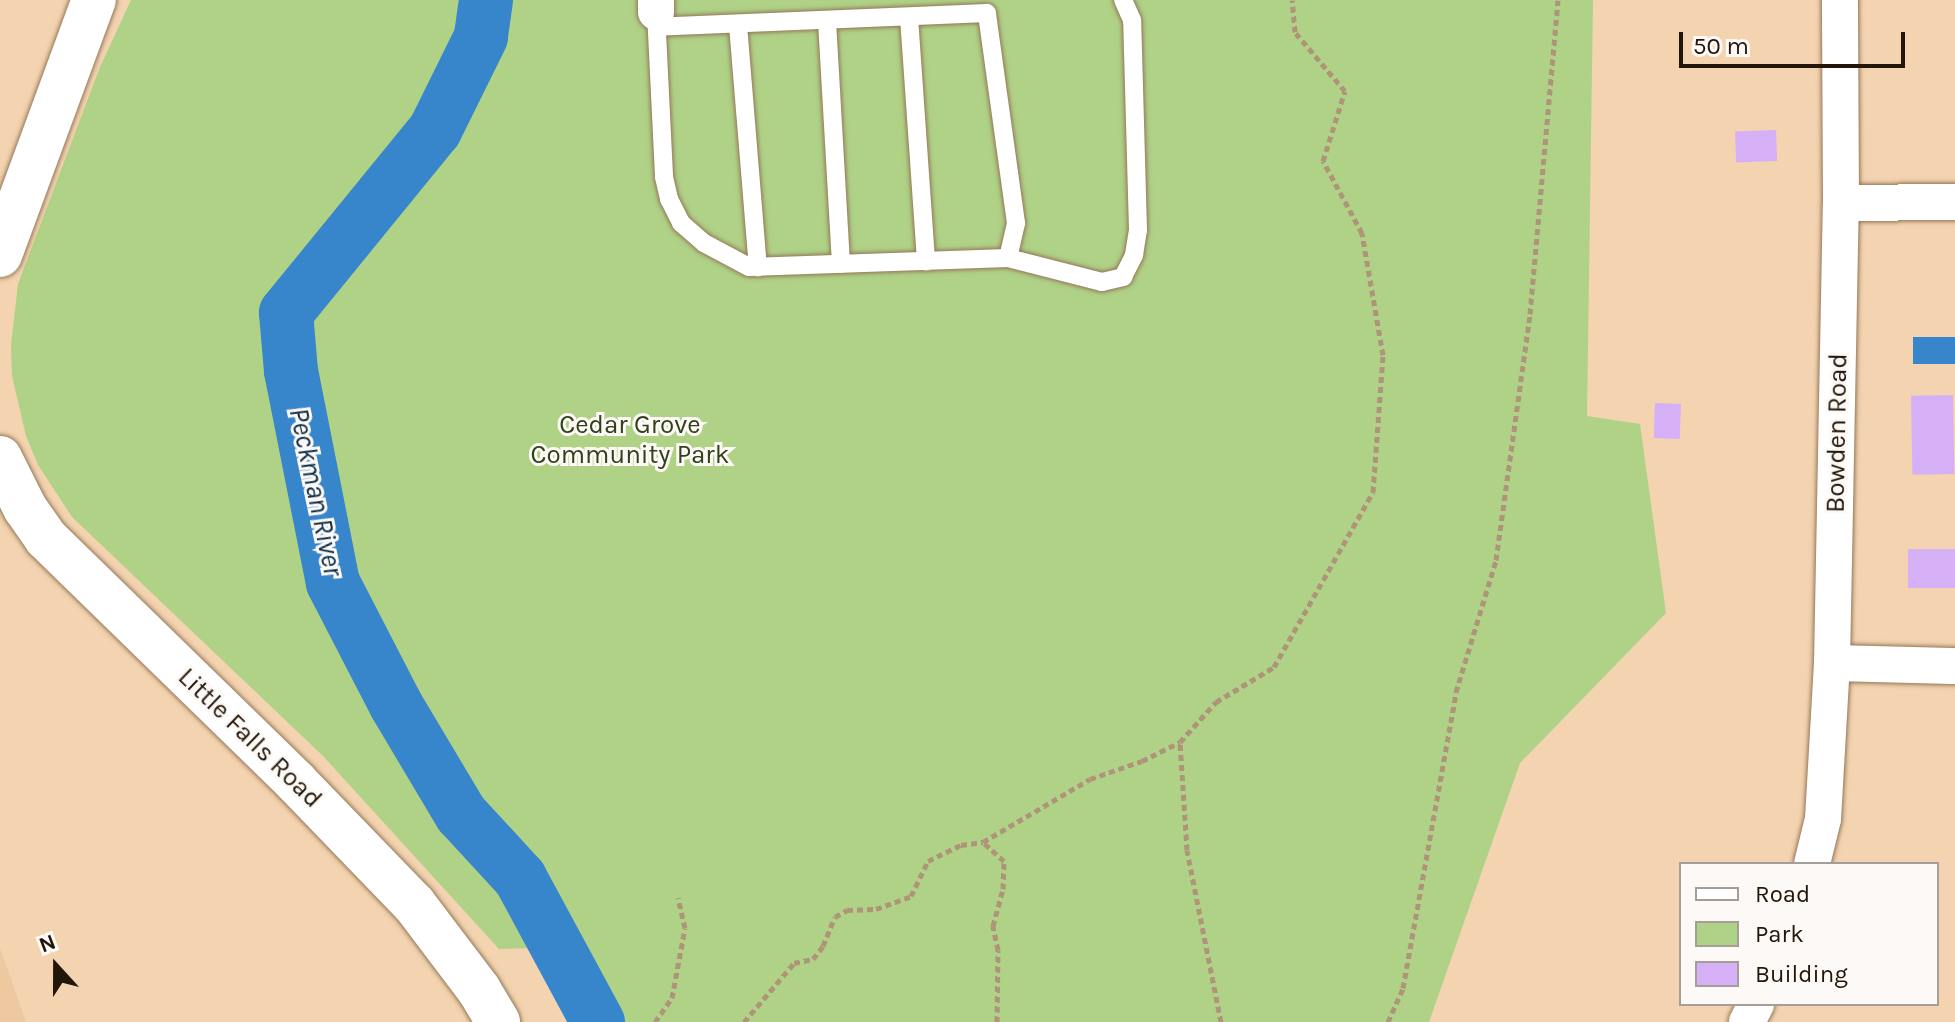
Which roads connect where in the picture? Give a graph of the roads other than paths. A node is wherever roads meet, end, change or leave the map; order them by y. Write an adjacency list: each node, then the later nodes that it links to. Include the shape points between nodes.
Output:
1 (94, 0): 11 (street)
2 (1123, 0): 12 (lane, via 1132,20 1138,230 1134,255 1123,277 1102,282)
3 (1840, 0): 10 (street, Bowden Road)
4 (990, 7): 6 (lane); 12 (lane, via 1016,223)
5 (656, 13): 8 (lane); 15 (lane, via 669,199 681,223 704,243)
6 (909, 17): 7 (lane); 13 (lane)
7 (827, 21): 8 (lane); 14 (lane)
8 (738, 25): 15 (lane)
9 (1955, 202): 10 (street)
10 (1841, 203): 17 (street, Bowden Road)
11 (0, 255)
12 (1008, 258): 13 (lane)
13 (926, 261): 14 (lane)
14 (841, 264): 15 (lane)
15 (758, 267)
16 (0, 458): 20 (street, Little Falls Road, via 46,538 414,904)
17 (1832, 663): 18 (street); 19 (street, Bowden Road, via 1823,819)
18 (1955, 666)
19 (1812, 862)
20 (498, 1022)

